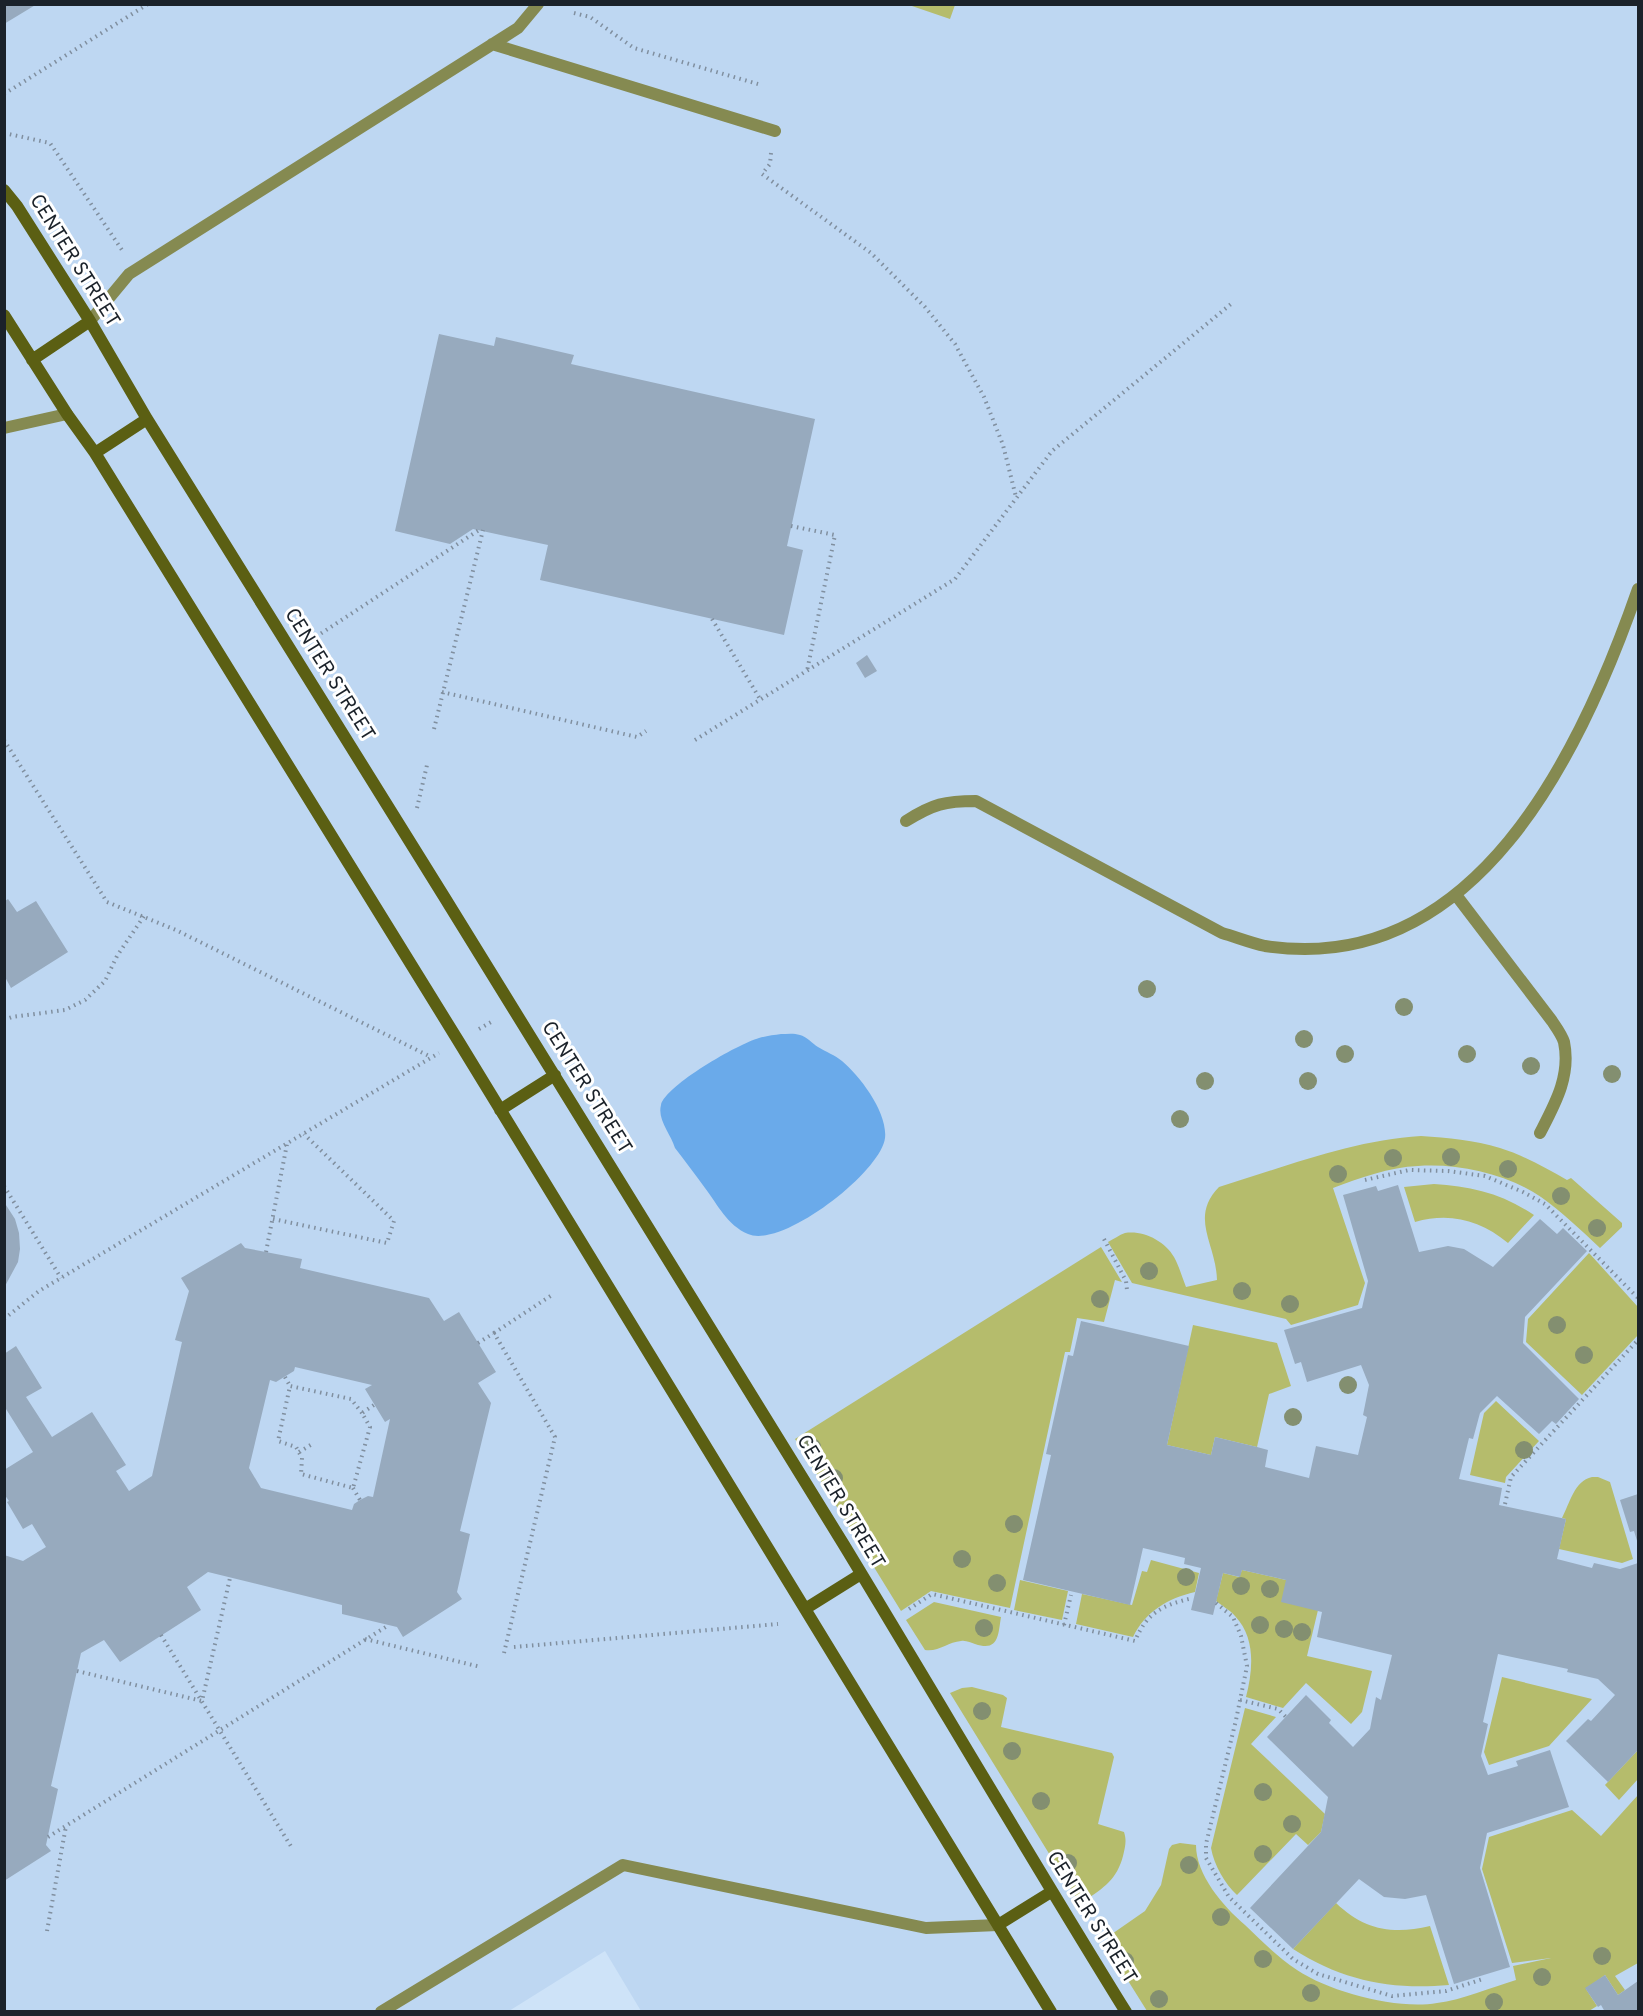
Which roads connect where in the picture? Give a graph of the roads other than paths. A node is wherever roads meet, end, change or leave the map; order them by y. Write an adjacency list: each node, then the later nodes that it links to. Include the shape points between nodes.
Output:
1 (538, 4): 2 (lane, via 518,28)
2 (492, 44): 3 (lane); 6 (lane, via 129,274)
3 (775, 131)
4 (4, 190): 6 (street, CENTER STREET)
5 (4, 315): 7 (street)
6 (90, 321): 7 (street); 9 (street, CENTER STREET)
7 (32, 360): 8 (street)
8 (67, 414): 10 (lane); 11 (street)
9 (147, 419): 11 (street); 15 (street, CENTER STREET)
10 (4, 428)
11 (95, 453): 16 (street)
12 (1638, 590): 14 (lane, via 1620,640 1567,756 1526,820)
13 (906, 821): 14 (lane, via 948,801 976,801 1222,933 1264,945 1345,946 1385,936)
14 (1456, 895): 17 (lane, via 1563,1040 1566,1069 1559,1096)
15 (555, 1075): 16 (street); 18 (street, CENTER STREET)
16 (500, 1110): 19 (street)
17 (1540, 1133)
18 (861, 1574): 19 (street); 20 (street, CENTER STREET)
19 (805, 1609): 21 (street)
20 (1051, 1892): 21 (street); 24 (street, CENTER STREET)
21 (998, 1925): 22 (lane, via 926,1928 623,1865); 23 (street)
22 (381, 2012)
23 (1051, 2012)
24 (1126, 2012)

